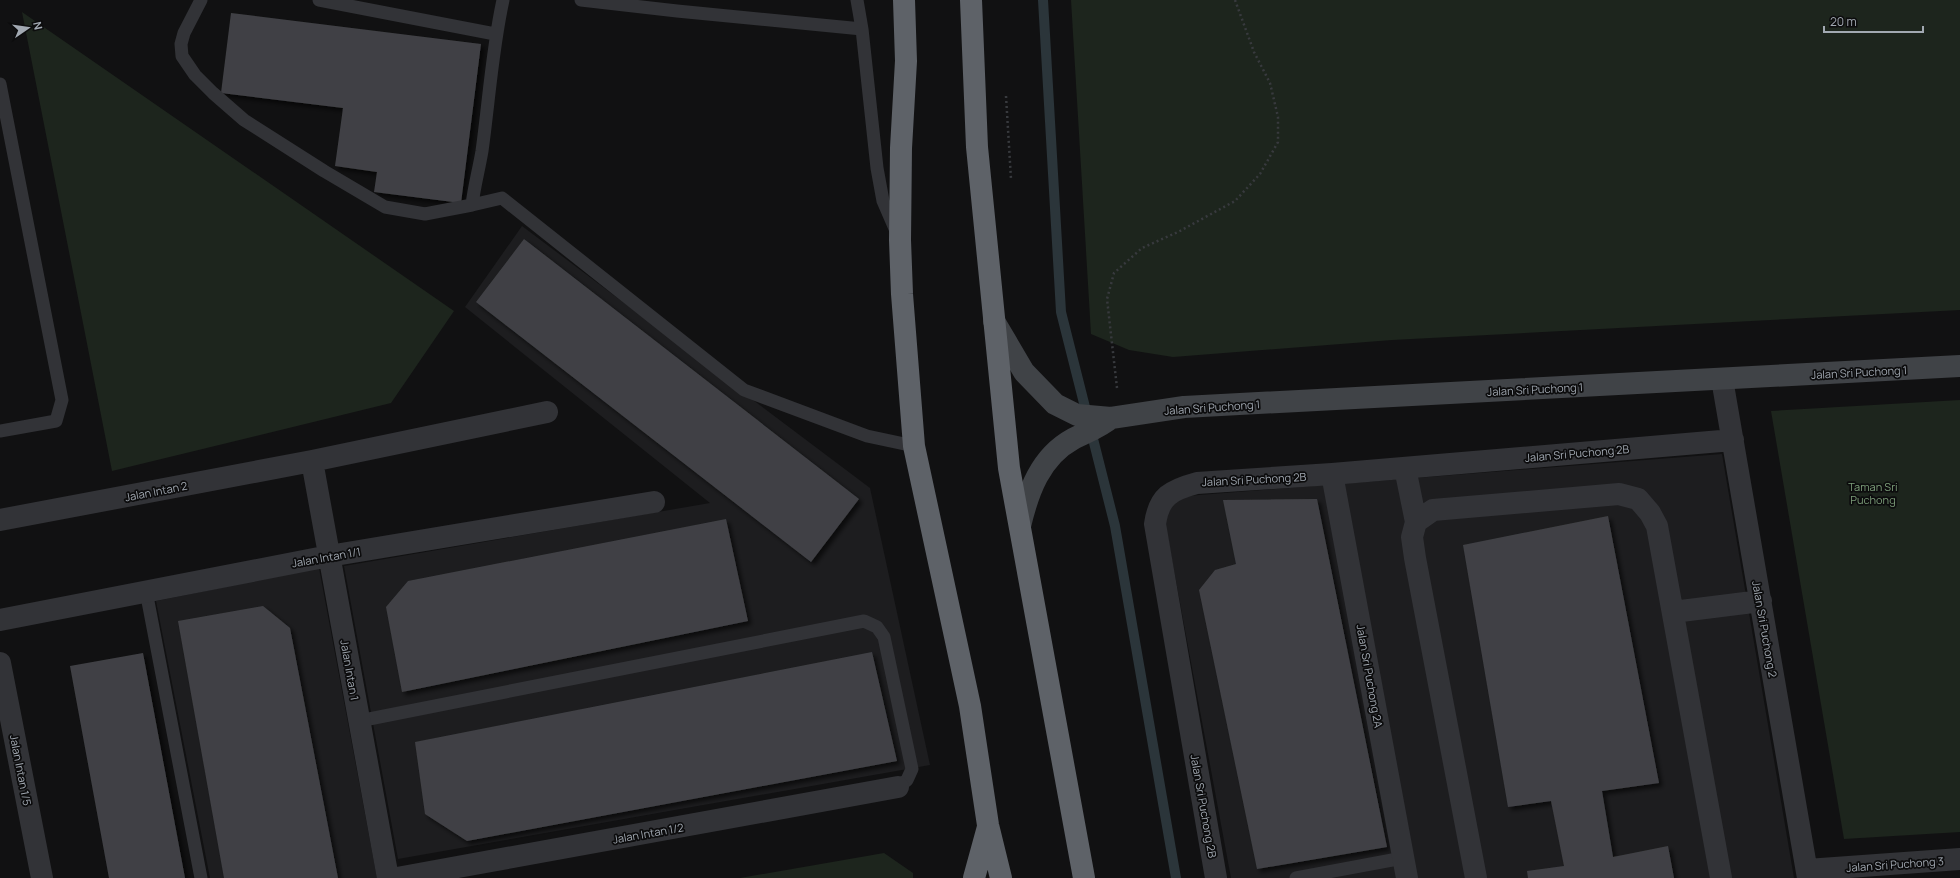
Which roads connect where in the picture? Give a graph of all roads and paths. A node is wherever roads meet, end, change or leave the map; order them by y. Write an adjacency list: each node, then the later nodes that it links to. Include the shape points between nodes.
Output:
1 (201, 0): 12 (lane, via 184,33 181,44 182,56 212,93 244,120 384,207 425,214)
2 (319, 0): 10 (lane)
3 (503, 0): 10 (lane)
4 (581, 0): 9 (lane)
5 (857, 0): 9 (lane)
6 (904, 0): 13 (highway, via 906,60 901,148)
7 (971, 0): 14 (highway, via 977,147)
8 (1235, 0): 18 (path, via 1254,52 1270,83 1278,116 1278,142 1260,174 1235,201 1142,248 1114,273 1107,299)
9 (862, 29): 13 (lane, via 877,168 883,201)
10 (495, 34): 12 (lane)
11 (0, 84): 19 (lane, via 62,400 56,421)
12 (472, 205): 21 (lane, via 502,198 744,390 867,436)
13 (900, 240): 21 (highway)
14 (994, 321): 18 (street, Jalan Sri Puchong 1, via 1024,372 1055,404 1077,415); 28 (highway, via 1009,468)
15 (1960, 366): 16 (street, Jalan Sri Puchong 1)
16 (1722, 379): 18 (street, Jalan Sri Puchong 1, via 1184,407); 20 (street, Jalan Sri Puchong 2)
17 (548, 412): 22 (street, Jalan Intan 2)
18 (1108, 419): 28 (street, Jalan Sri Puchong 1, via 1072,439 1051,456 1037,475 1027,497)
19 (0, 431)
20 (1733, 440): 23 (street, Jalan Sri Puchong 2B); 31 (street, Jalan Sri Puchong 2)
21 (914, 446): 37 (highway, via 970,706)
22 (312, 462): 26 (street, Jalan Intan 2); 29 (street, Jalan Intan 1)
23 (1405, 468): 24 (street, Jalan Sri Puchong 2B); 27 (street)
24 (1332, 474): 39 (street, Jalan Sri Puchong 2A); 48 (street, Jalan Sri Puchong 2B, via 1196,483 1179,488 1167,496 1157,509 1155,524)
25 (654, 502): 29 (street, Jalan Intan 1/1)
26 (0, 520)
27 (1416, 522): 32 (street, via 1433,510 1451,507 1619,494 1638,499 1657,526); 50 (street, via 1412,537 1415,558)
28 (1020, 526): 47 (highway)
29 (329, 556): 30 (street, Jalan Intan 1/1); 35 (street, Jalan Intan 1)
30 (146, 591): 33 (street, Jalan Intan 1/1); 42 (lane)
31 (1761, 601): 32 (street); 40 (street, Jalan Sri Puchong 2)
32 (1673, 612): 51 (street)
33 (0, 620)
34 (0, 663): 41 (street, Jalan Intan 1/5)
35 (359, 721): 36 (lane, via 864,621 877,627 884,637 912,769 907,780); 43 (street, Jalan Intan 1)
36 (898, 787): 44 (street, Jalan Intan 1/2)
37 (988, 825): 45 (highway); 46 (highway)
38 (1960, 860): 40 (street, Jalan Sri Puchong 3)
39 (1405, 868): 49 (lane)
40 (1808, 874)
41 (42, 878)
42 (201, 878)
43 (388, 878)
44 (398, 878)
45 (974, 878)
46 (1001, 878)
47 (1084, 878)
48 (1216, 878)
49 (1296, 878)
50 (1476, 878)
51 (1721, 878)

